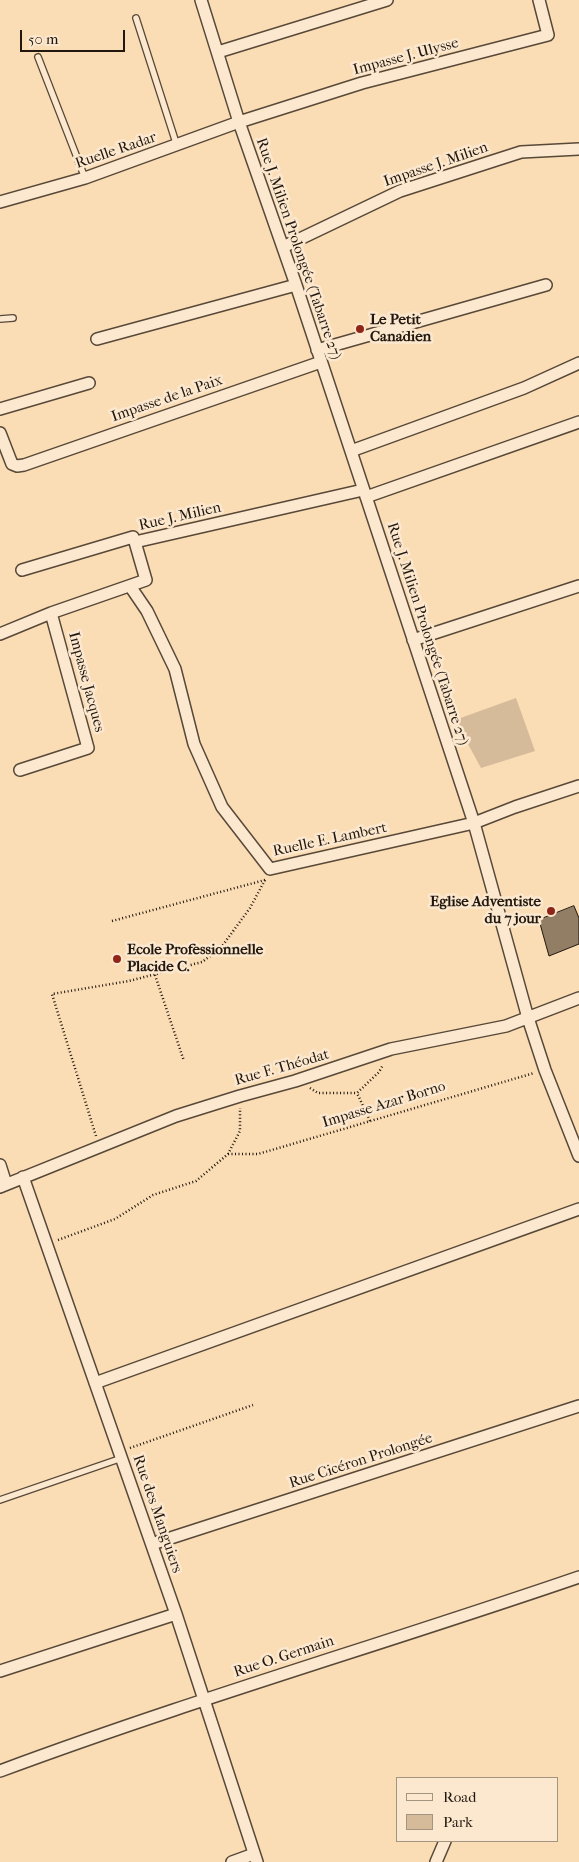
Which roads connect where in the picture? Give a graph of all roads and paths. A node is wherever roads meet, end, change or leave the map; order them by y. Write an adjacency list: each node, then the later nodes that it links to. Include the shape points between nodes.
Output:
1 (201, 0): 5 (street, Rue J. Milien Prolongée (Tabarre 27))
2 (387, 0): 5 (street)
3 (539, 0): 7 (street, Impasse J. Ulysse, via 548,35 362,84)
4 (136, 18): 8 (lane)
5 (218, 52): 7 (street, Rue J. Milien Prolongée (Tabarre 27))
6 (38, 57): 10 (lane)
7 (239, 122): 8 (street, Ruelle Radar); 12 (street, Rue J. Milien Prolongée (Tabarre 27))
8 (177, 146): 10 (street, Ruelle Radar)
9 (579, 149): 12 (street, Impasse J. Milien, via 521,152 400,191)
10 (84, 178): 11 (street, Ruelle Radar)
11 (0, 202)
12 (282, 247): 13 (street, Rue J. Milien Prolongée (Tabarre 27))
13 (296, 285): 17 (street); 18 (street, Rue J. Milien Prolongée (Tabarre 27))
14 (546, 285): 18 (street)
15 (13, 318): 16 (lane)
16 (0, 320)
17 (97, 339)
18 (317, 350): 19 (street, Rue J. Milien Prolongée (Tabarre 27))
19 (320, 362): 24 (street, Impasse de la Paix, via 24,465 12,464); 25 (street, Rue J. Milien Prolongée (Tabarre 27))
20 (579, 362): 25 (street, via 524,388)
21 (89, 383): 22 (street)
22 (0, 409)
23 (579, 422): 26 (street, Rue J. Milien)
24 (0, 433)
25 (351, 451): 26 (street, Rue J. Milien Prolongée (Tabarre 27))
26 (364, 493): 27 (street, Rue J. Milien); 33 (street, Rue J. Milien Prolongée (Tabarre 27))
27 (135, 542): 28 (street, via 133,536); 29 (street, Rue J. Milien, via 146,580)
28 (22, 570)
29 (130, 586): 31 (street, Rue J. Milien); 37 (street, Ruelle E. Lambert, via 147,611 175,669 194,744 222,806)
30 (579, 586): 33 (street)
31 (51, 612): 32 (street, Rue J. Milien); 34 (street, Impasse Jacques, via 88,748)
32 (0, 634)
33 (413, 640): 36 (street, Rue J. Milien Prolongée (Tabarre 27))
34 (20, 770)
35 (579, 786): 36 (street, Ruelle E. Lambert)
36 (474, 823): 37 (street, Ruelle E. Lambert); 41 (street, Rue J. Milien Prolongée (Tabarre 27))
37 (268, 875): 38 (path); 39 (path, via 250,908 220,949 202,962)
38 (112, 921)
39 (155, 974): 43 (path); 49 (path, via 52,994)
40 (579, 998): 41 (street, Rue F. Théodat)
41 (528, 1018): 42 (street, Rue F. Théodat, via 506,1026); 44 (street, Rue J. Milien Prolongée (Tabarre 27))
42 (392, 1049): 45 (street, Rue F. Théodat); 46 (path, via 379,1072)
43 (184, 1061)
44 (545, 1070): 48 (path, Impasse Azar Borno); 51 (street, Rue J. Milien Prolongée (Tabarre 27))
45 (295, 1081): 46 (path, via 318,1093); 47 (street, Rue F. Théodat)
46 (357, 1093): 48 (path)
47 (240, 1096): 49 (street, Rue F. Théodat, via 176,1116); 50 (path, via 240,1131)
48 (370, 1121): 50 (path, Impasse Azar Borno, via 258,1154)
49 (100, 1147): 53 (street, Rue F. Théodat)
50 (228, 1154): 56 (path, via 196,1180 153,1194 116,1219)
51 (579, 1156)
52 (0, 1165): 54 (street)
53 (23, 1177): 54 (street, Rue F. Théodat); 56 (street, Rue des Manguiers)
54 (3, 1185)
55 (579, 1209): 57 (street)
56 (47, 1244): 57 (street, Rue des Manguiers)
57 (95, 1383): 60 (street, Rue des Manguiers)
58 (253, 1405): 60 (path)
59 (579, 1406): 62 (street, Rue Cicéron Prolongée)
60 (121, 1455): 61 (lane); 62 (street, Rue des Manguiers)
61 (0, 1500)
62 (152, 1544): 64 (street, Rue des Manguiers)
63 (579, 1576): 66 (street, Rue O. Germain)
64 (176, 1614): 65 (street); 66 (street, Rue des Manguiers)
65 (0, 1671)
66 (203, 1699): 67 (street, Rue O. Germain); 69 (street, Rue des Manguiers)
67 (0, 1771)
68 (445, 1842): 71 (street)
69 (256, 1858): 70 (street)
70 (232, 1862)
71 (436, 1862)

